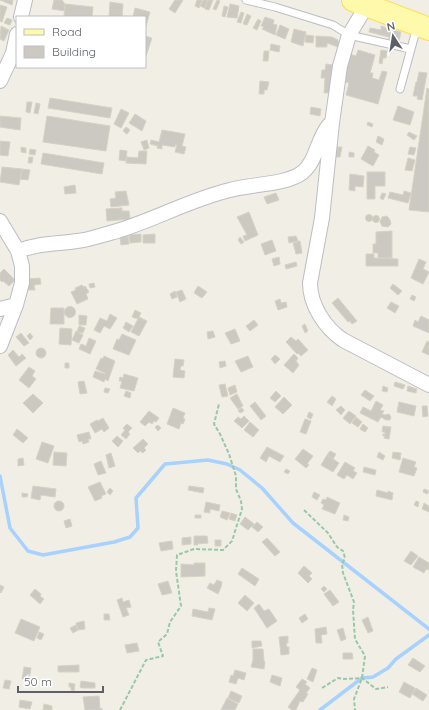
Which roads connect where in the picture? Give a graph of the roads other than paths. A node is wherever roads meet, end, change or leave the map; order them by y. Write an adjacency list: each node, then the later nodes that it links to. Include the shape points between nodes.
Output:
1 (25, 0): 5 (street)
2 (246, 0): 7 (lane, via 333,25)
3 (389, 0): 6 (main road)
4 (360, 3): 6 (main road); 7 (street)
5 (21, 16)
6 (425, 23): 9 (lane)
7 (349, 35): 9 (lane); 12 (street, via 340,66)
8 (16, 39): 10 (street, via 13,53)
9 (411, 49): 11 (lane)
10 (0, 81)
11 (400, 89)
12 (332, 123): 14 (street, via 327,126 309,166 292,179 220,192 131,227 80,241 32,246); 18 (street, via 322,218 310,283 312,299 336,335)
13 (0, 221): 14 (street)
14 (18, 251): 15 (street, via 22,266 22,283)
15 (16, 305): 16 (street); 17 (street)
16 (0, 309)
17 (0, 346)
18 (429, 385)

